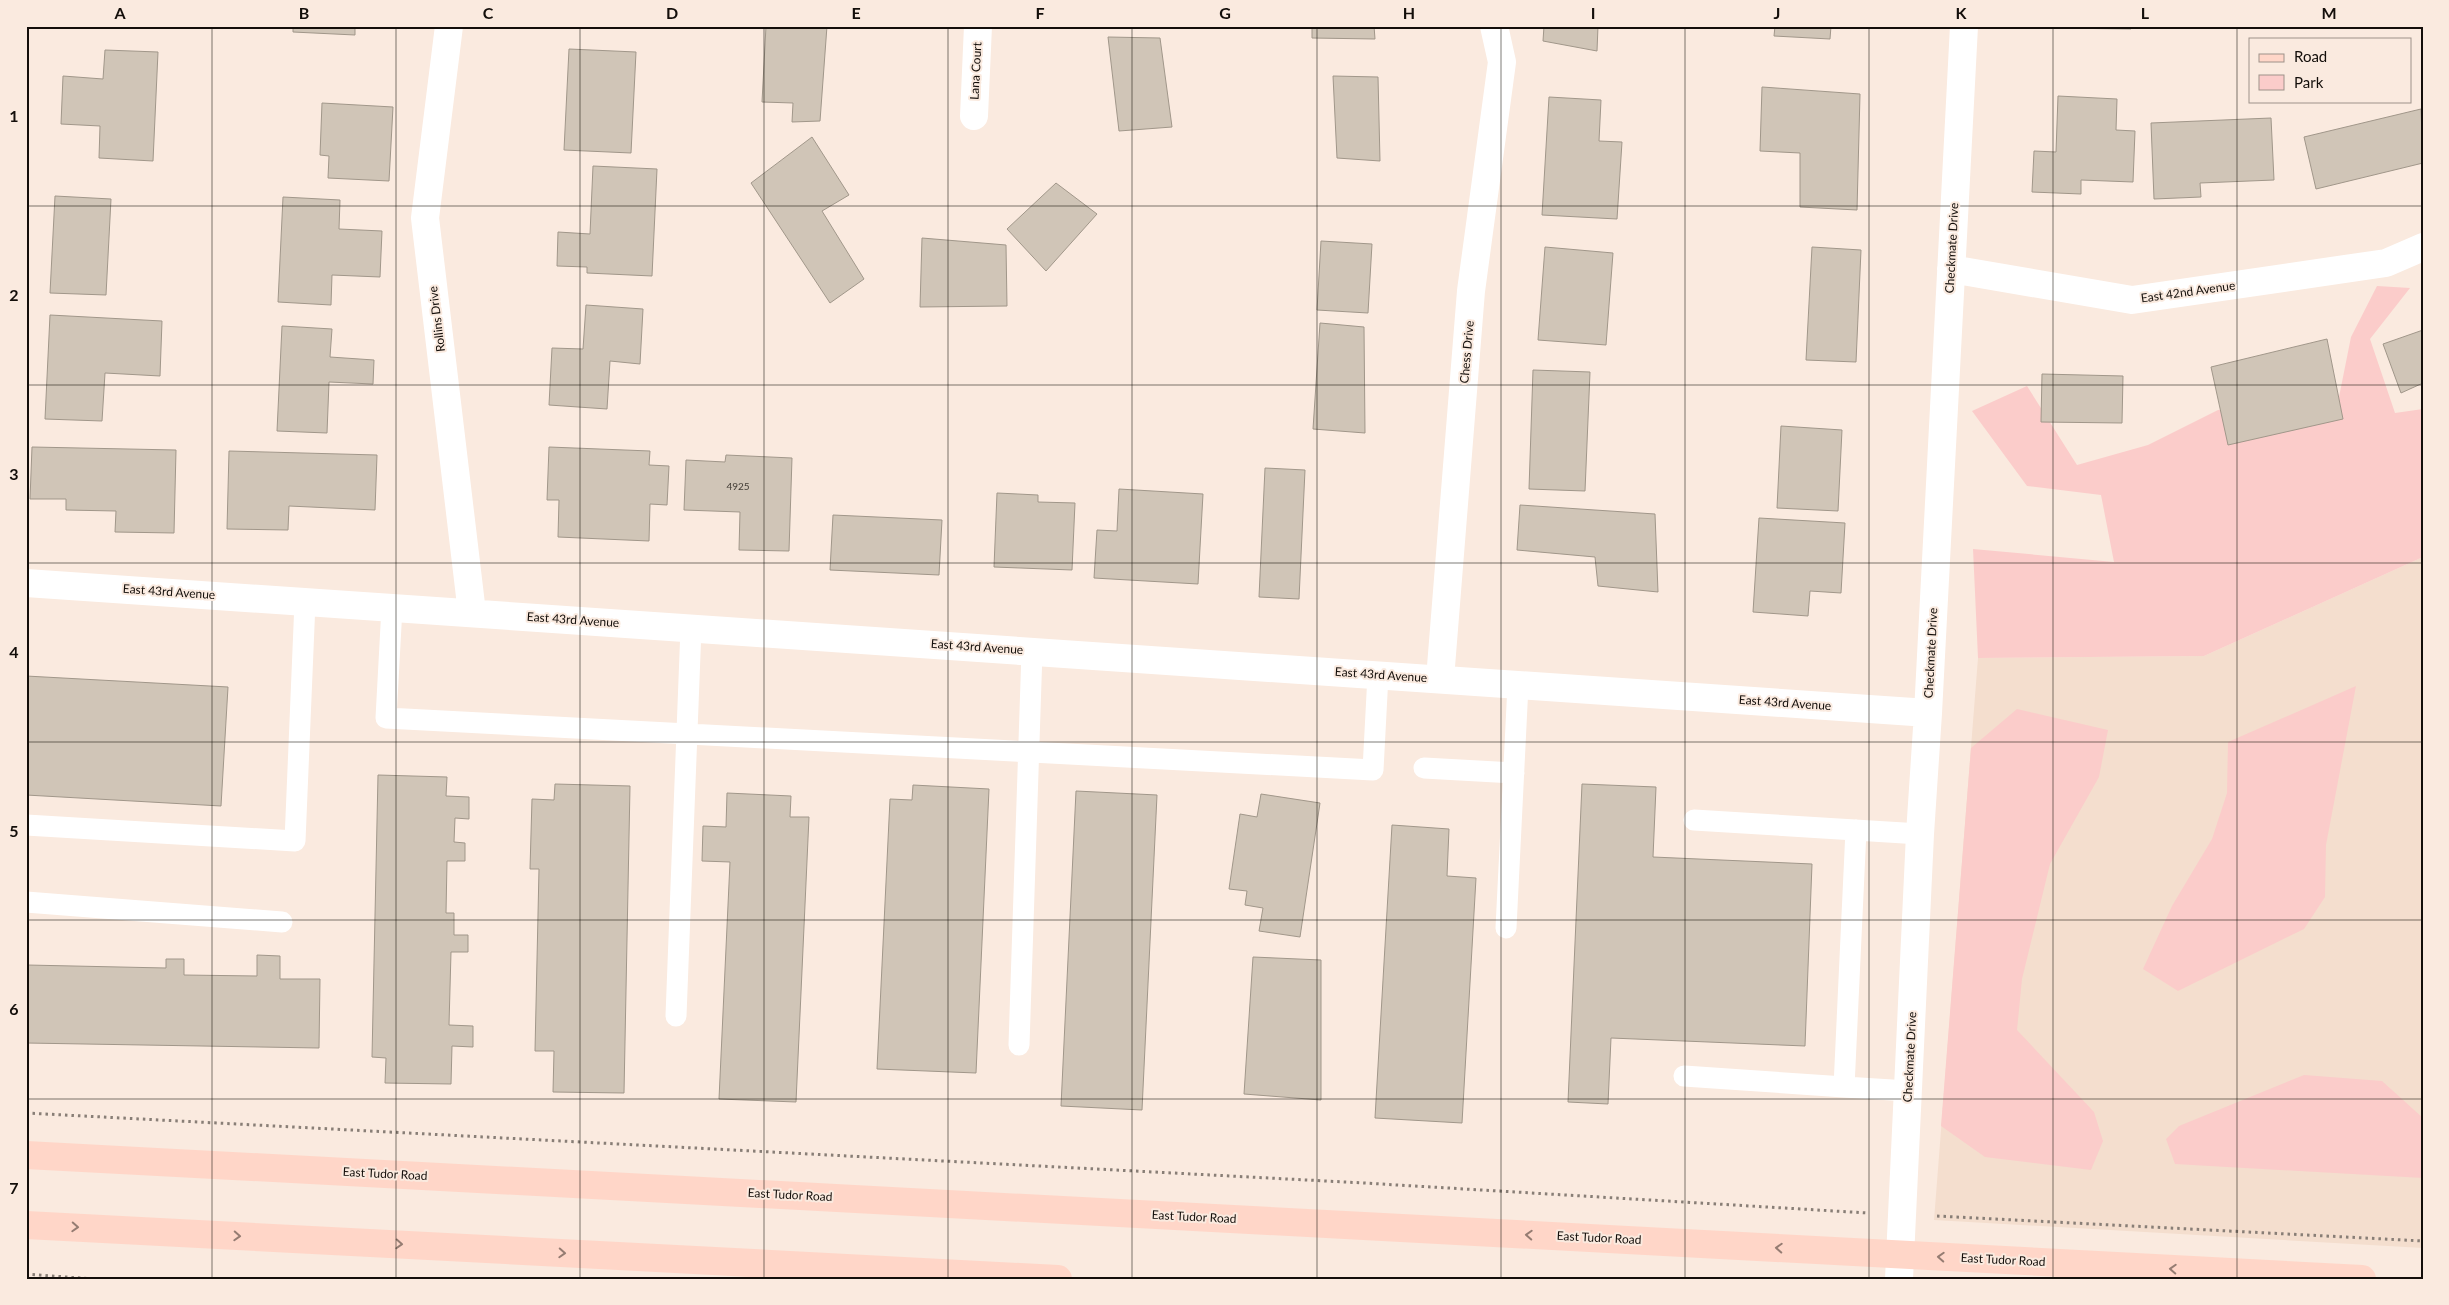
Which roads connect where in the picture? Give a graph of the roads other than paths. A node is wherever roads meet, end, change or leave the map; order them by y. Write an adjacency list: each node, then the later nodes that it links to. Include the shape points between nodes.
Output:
1 (449, 26): 11 (street, Rollins Drive, via 425,218)
2 (978, 26): 5 (street, Lana Court)
3 (1494, 26): 15 (street, Chess Drive, via 1502,62 1471,291)
4 (1964, 26): 7 (street, Checkmate Drive)
5 (974, 116)
6 (2423, 247): 7 (street, East 42nd Avenue, via 2386,263 2132,300)
7 (1951, 269): 17 (street, Checkmate Drive)
8 (26, 582): 9 (street, East 43rd Avenue)
9 (305, 602): 10 (street, East 43rd Avenue); 23 (lane, via 295,842)
10 (392, 607): 11 (street, East 43rd Avenue); 18 (lane, via 386,718)
11 (472, 613): 12 (street, East 43rd Avenue)
12 (691, 628): 13 (street, East 43rd Avenue); 18 (lane)
13 (1032, 651): 14 (street, East 43rd Avenue); 19 (lane)
14 (1378, 675): 15 (street, East 43rd Avenue); 19 (lane, via 1373,770)
15 (1440, 679): 16 (street, East 43rd Avenue)
16 (1518, 685): 17 (street, East 43rd Avenue); 21 (lane)
17 (1928, 713): 25 (street, Checkmate Drive)
18 (686, 734): 19 (lane); 29 (lane)
19 (1028, 752): 30 (lane)
20 (1424, 768): 21 (lane)
21 (1514, 773): 28 (lane)
22 (1694, 820): 24 (lane)
23 (26, 824)
24 (1856, 830): 25 (lane); 32 (lane)
25 (1920, 834): 33 (street, Checkmate Drive)
26 (26, 902): 27 (lane)
27 (282, 922)
28 (1506, 928)
29 (676, 1016)
30 (1019, 1044)
31 (1684, 1076): 32 (lane)
32 (1844, 1086): 33 (lane)
33 (1908, 1091): 36 (street, Checkmate Drive)
34 (26, 1155): 36 (main road, East Tudor Road, one-way to 34)
35 (26, 1225): 37 (main road, one-way to 37)
36 (1899, 1267): 38 (main road, East Tudor Road, one-way to 36)
37 (1058, 1279)
38 (2362, 1279)

